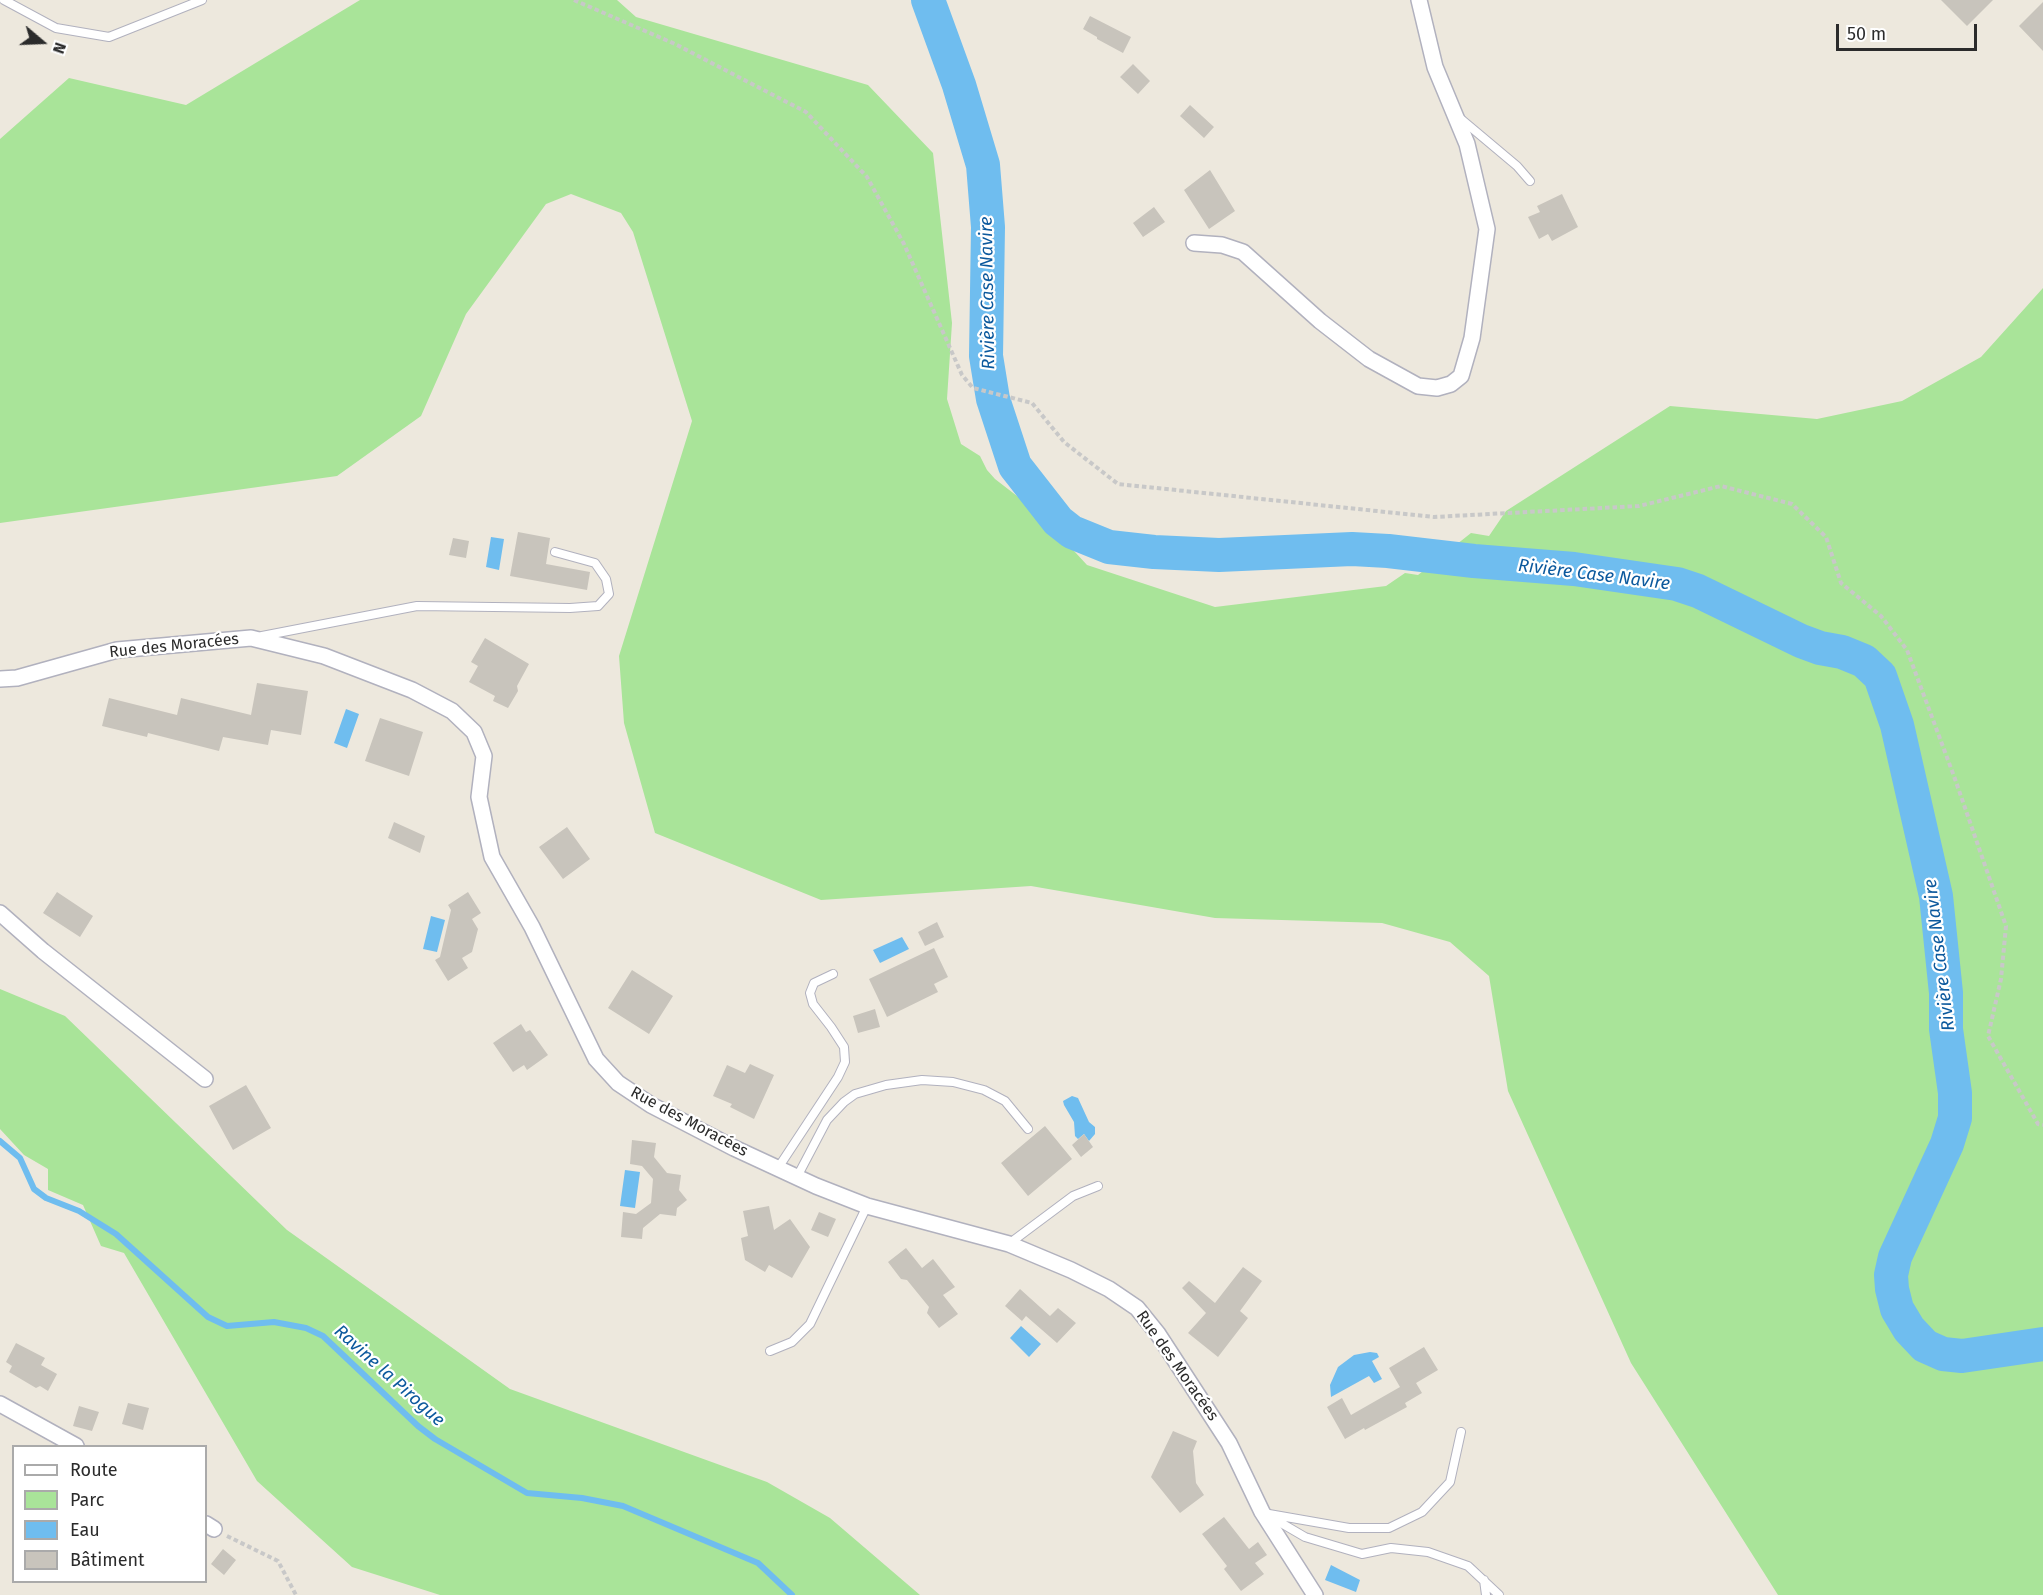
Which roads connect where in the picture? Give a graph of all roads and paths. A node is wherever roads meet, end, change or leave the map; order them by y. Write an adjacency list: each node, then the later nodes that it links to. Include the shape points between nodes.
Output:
1 (4, 0): 2 (lane, via 56,28 109,37)
2 (202, 0)
3 (574, 0): 14 (path, via 675,44 806,111 867,177 904,244 962,375 973,388 1032,403 1064,442 1119,484 1434,517 1639,506 1720,486 1792,504 1826,537 1841,583 1881,616 1907,650 2006,926 2001,979 1988,1036 2038,1124)
4 (1419, 0): 5 (street, via 1436,67)
5 (1455, 114): 6 (lane); 7 (street, via 1467,144 1487,229 1471,346 1461,376 1451,384 1437,388 1418,386 1361,353 1243,252 1222,245)
6 (1530, 181)
7 (1194, 243)
8 (555, 552): 9 (lane, via 595,563 606,579 609,594 598,606 417,606)
9 (251, 638): 10 (street, Rue des Moracées, via 117,650); 16 (street, Rue des Moracées, via 324,656 412,690 452,711 474,732 484,756 479,797 492,857 532,927 596,1059 618,1083 651,1104)
10 (0, 679)
11 (0, 913): 13 (street)
12 (833, 974): 16 (lane, via 814,983 810,993 813,1004 844,1047 845,1062)
13 (205, 1079)
14 (2043, 1125)
15 (1028, 1129): 17 (lane, via 1005,1101 984,1090 922,1080 886,1085 855,1094 844,1102 827,1120)
16 (778, 1168): 17 (street, Rue des Moracées)
17 (797, 1177): 19 (street, Rue des Moracées)
18 (1098, 1186): 20 (lane, via 1073,1196)
19 (867, 1206): 20 (street, Rue des Moracées); 21 (lane, via 810,1324 792,1342)
20 (1009, 1244): 25 (street, Rue des Moracées, via 1109,1289 1137,1308 1229,1443)
21 (770, 1351)
22 (0, 1404): 24 (street)
23 (1461, 1432): 25 (lane, via 1450,1482 1422,1512 1389,1527 1349,1528)
24 (74, 1445)
25 (1262, 1512): 27 (lane, via 1305,1537 1362,1554 1391,1548 1428,1552 1468,1566); 29 (street, Rue des Moracées)
26 (210, 1527): 28 (path, via 278,1561)
27 (1484, 1581): 30 (lane); 31 (lane)
28 (296, 1595)
29 (1315, 1595)
30 (1486, 1595)
31 (1499, 1595)

